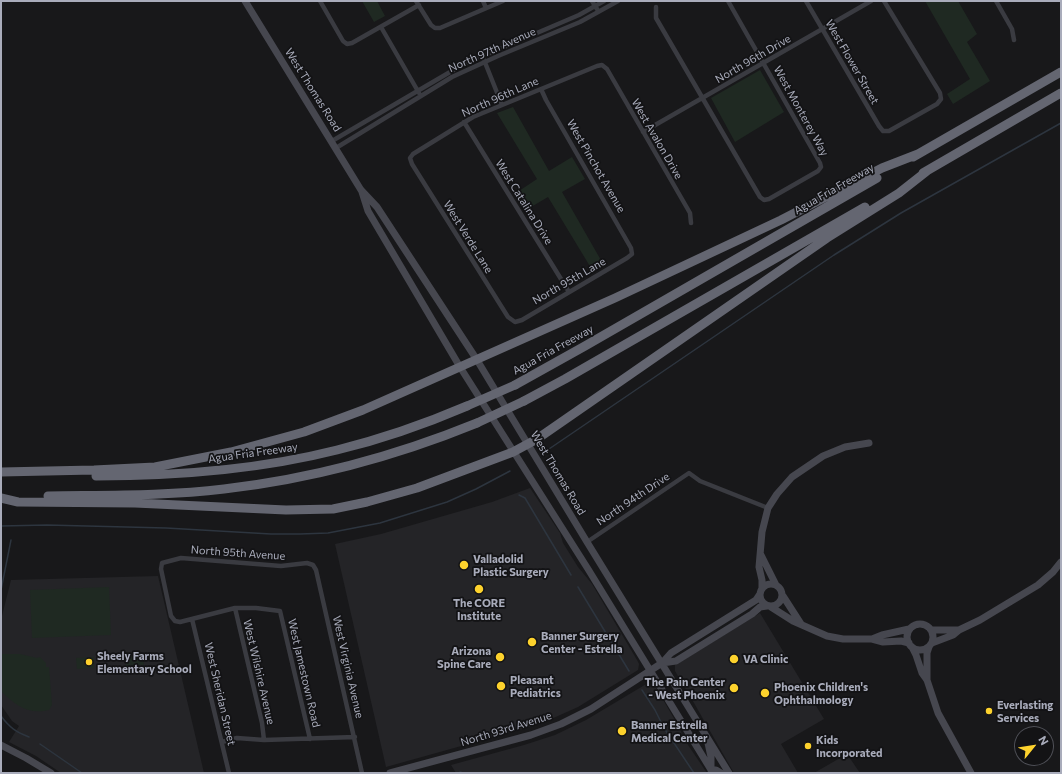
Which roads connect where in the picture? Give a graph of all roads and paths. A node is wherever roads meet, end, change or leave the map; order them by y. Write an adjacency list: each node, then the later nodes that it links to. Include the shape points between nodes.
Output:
1 (245, 1): 34 (main road, West Thomas Road)
2 (320, 1): 18 (street, via 347,44)
3 (483, 1): 16 (street)
4 (503, 1): 16 (street)
5 (592, 1): 14 (street)
6 (604, 1): 14 (street, North 97th Avenue)
7 (618, 1): 17 (street, North 97th Avenue)
8 (728, 1): 23 (street, West Monterey Way)
9 (806, 1): 19 (street, West Flower Street)
10 (870, 1): 19 (street, North 96th Drive)
11 (884, 1): 19 (street, West Flower Street, via 940,93 941,99 937,104 889,131 883,131 878,126)
12 (996, 1): 20 (street, via 1012,29)
13 (418, 3): 16 (street, via 435,28); 18 (street)
14 (595, 7): 17 (street); 21 (street, North 97th Avenue)
15 (656, 7): 30 (street, via 656,18)
16 (486, 8)
17 (598, 12): 22 (street, North 97th Avenue)
18 (381, 27): 27 (street)
19 (823, 29): 23 (street, North 96th Drive)
20 (1014, 40)
21 (483, 56): 22 (street); 27 (street, North 97th Avenue, via 462,65)
22 (485, 62): 29 (street, North 97th Avenue, via 452,77); 31 (street)
23 (764, 63): 30 (street, North 96th Drive); 30 (street, West Monterey Way, via 821,168 770,199 764,200 760,197)
24 (602, 65): 26 (street, North 96th Lane); 33 (street, West Avalon Drive)
25 (1061, 72): 36 (highway, Agua Fria Freeway)
26 (541, 89): 31 (street, North 96th Lane); 41 (street, West Pinchot Avenue, via 631,248)
27 (418, 91): 29 (street); 34 (street, North 97th Avenue)
28 (1061, 93): 38 (highway)
29 (421, 96): 35 (street, North 97th Avenue)
30 (703, 98): 33 (street, North 96th Drive)
31 (502, 105): 32 (street, North 96th Lane)
32 (464, 122): 37 (street, North 96th Lane); 42 (street, West Catalina Drive)
33 (643, 132): 40 (street, West Avalon Drive, via 690,212)
34 (332, 141): 35 (main road, West Thomas Road)
35 (336, 148): 39 (main road, West Thomas Road)
36 (918, 154): 44 (highway, via 882,168 781,220); 50 (highway, Agua Fria Freeway, bridge, via 515,385 408,429 353,446 308,456 210,472)
37 (410, 158): 43 (street, West Verde Lane, via 504,311)
38 (927, 171): 47 (highway, via 899,193 827,238); 51 (highway, bridge, via 559,383 477,423 433,440 375,459 257,485 158,494)
39 (361, 190): 44 (main road, West Thomas Road, via 377,206); 45 (main road, West Thomas Road, via 368,211)
40 (691, 224)
41 (632, 254): 42 (street, North 95th Lane)
42 (569, 292): 43 (street, North 95th Lane, via 522,320)
43 (514, 322)
44 (477, 360): 45 (highway); 47 (main road, West Thomas Road)
45 (460, 367): 48 (main road, West Thomas Road); 49 (highway, via 332,422 287,438 231,452 132,469)
46 (869, 443): 52 (main road, via 838,449 809,465 786,483)
47 (528, 445): 48 (highway); 53 (main road, West Thomas Road)
48 (513, 452): 51 (highway, via 410,490 368,502 333,508 286,510 134,503 18,502); 58 (main road, West Thomas Road)
49 (1, 472)
50 (1, 478)
51 (1, 498)
52 (768, 508): 53 (street, North 94th Drive, via 700,481 689,473); 54 (main road, via 763,525)
53 (587, 542): 57 (main road, West Thomas Road)
54 (761, 555): 59 (main road); 60 (main road)
55 (1061, 562): 70 (main road, via 1038,585)
56 (313, 565): 66 (street, North 95th Avenue, via 307,563 281,566 182,558 162,563 161,569 174,621); 79 (street, West Virginia Avenue)
57 (603, 568): 58 (main road); 75 (main road, West Thomas Road)
58 (588, 569): 76 (main road, West Thomas Road)
59 (776, 585): 60 (main road, via 769,584); 61 (main road)
60 (761, 591): 63 (main road, via 762,601); 65 (main road, North 93rd Avenue, via 756,600)
61 (783, 596): 63 (main road, via 778,605); 67 (main road)
62 (235, 608): 66 (street); 80 (street, West Jamestown Road, via 280,611); 81 (street, West Wilshire Avenue)
63 (772, 608): 64 (main road); 64 (main road, North 93rd Avenue, via 760,607); 67 (main road, via 793,622)
64 (752, 614): 72 (main road, North 93rd Avenue)
65 (732, 615): 72 (main road, via 732,619 714,632); 75 (main road, North 93rd Avenue, via 671,653)
66 (192, 619): 82 (street, West Sheridan Street)
67 (801, 624): 71 (main road, via 836,638)
68 (909, 629): 69 (main road, via 919,624 926,625); 71 (main road); 73 (main road, via 907,636)
69 (931, 630): 70 (main road); 74 (main road, via 933,639)
70 (959, 630): 74 (main road)
71 (872, 639): 73 (main road, via 883,642 901,641)
72 (705, 643): 75 (main road, North 93rd Avenue, via 676,661)
73 (910, 645): 74 (main road, via 920,650); 77 (main road)
74 (930, 645): 77 (main road, via 927,653)
75 (662, 663): 76 (main road, North 93rd Avenue); 78 (main road, West Thomas Road)
76 (650, 671): 84 (main road, West Thomas Road); 88 (main road, North 93rd Avenue, via 591,709 561,724 531,735)
77 (927, 680): 91 (main road, via 938,713)
78 (706, 735): 84 (main road); 90 (main road, West Thomas Road)
79 (355, 738): 80 (street); 87 (street, West Virginia Avenue)
80 (310, 739): 81 (street)
81 (264, 740): 82 (street, via 237,738)
82 (222, 742): 86 (street, West Sheridan Street)
83 (1, 745): 85 (main road)
84 (712, 772): 89 (main road, via 716,770)
85 (51, 773)
86 (229, 773)
87 (362, 773)
88 (390, 773)
89 (721, 773)
90 (729, 773)
91 (970, 773)

